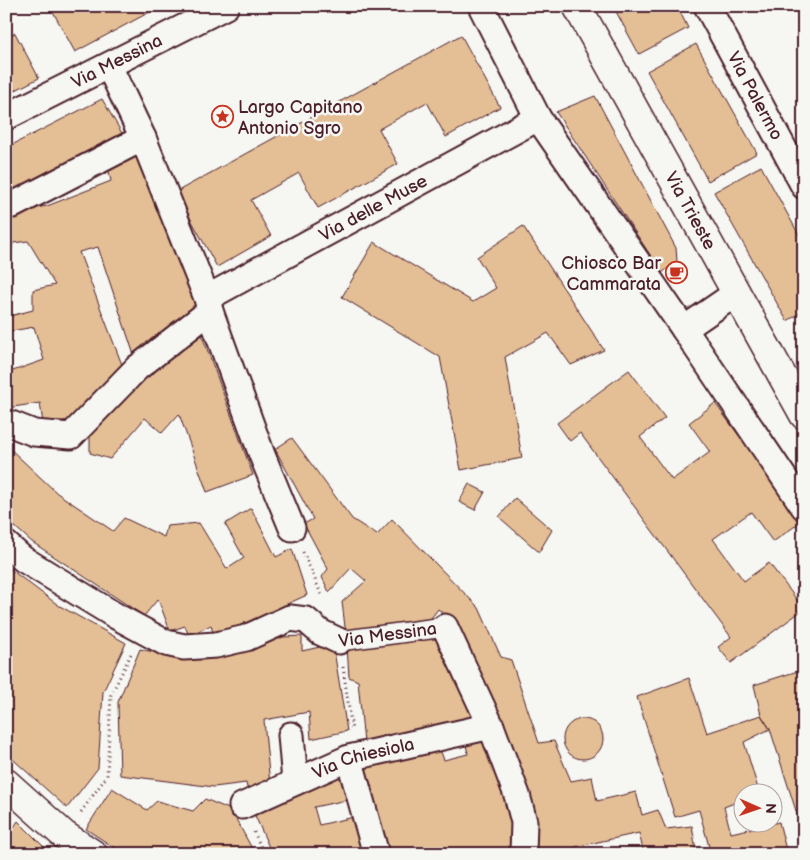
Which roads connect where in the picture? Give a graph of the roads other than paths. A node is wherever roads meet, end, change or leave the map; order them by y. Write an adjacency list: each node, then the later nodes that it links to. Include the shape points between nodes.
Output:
1 (226, 6): 6 (street, Via Messina)
2 (467, 6): 5 (street)
3 (577, 6): 12 (street, Via Trieste)
4 (707, 6): 10 (street, Via Palermo)
5 (484, 13): 8 (street)
6 (109, 66): 7 (street, Via Messina); 9 (street)
7 (6, 117)
8 (538, 118): 13 (street, Via delle Muse); 14 (street)
9 (143, 138): 11 (street, via 14,205); 13 (street)
10 (804, 186)
11 (6, 206)
12 (735, 294): 14 (street); 15 (street, Via Trieste)
13 (209, 305): 16 (street, Via delle Muse, via 137,368 71,436 34,434); 18 (street, via 262,455)
14 (684, 329): 17 (street)
15 (804, 415)
16 (6, 422)
17 (804, 507)
18 (292, 528)
19 (6, 544): 21 (street, Via Messina, via 48,575 166,642 184,647 216,646 246,638 290,618 306,620 320,632)
20 (446, 627): 21 (street, Via Messina); 22 (street, Via Messina)
21 (339, 641)
22 (491, 726): 24 (street, Via Chiesiola); 30 (street, Via Messina, via 524,822)
23 (290, 736): 25 (street)
24 (349, 758): 25 (street, Via Chiesiola); 29 (street)
25 (295, 782): 27 (street, Via Chiesiola)
26 (6, 783): 28 (street, via 64,835)
27 (242, 806)
28 (93, 854)
29 (376, 854)
30 (522, 854)

